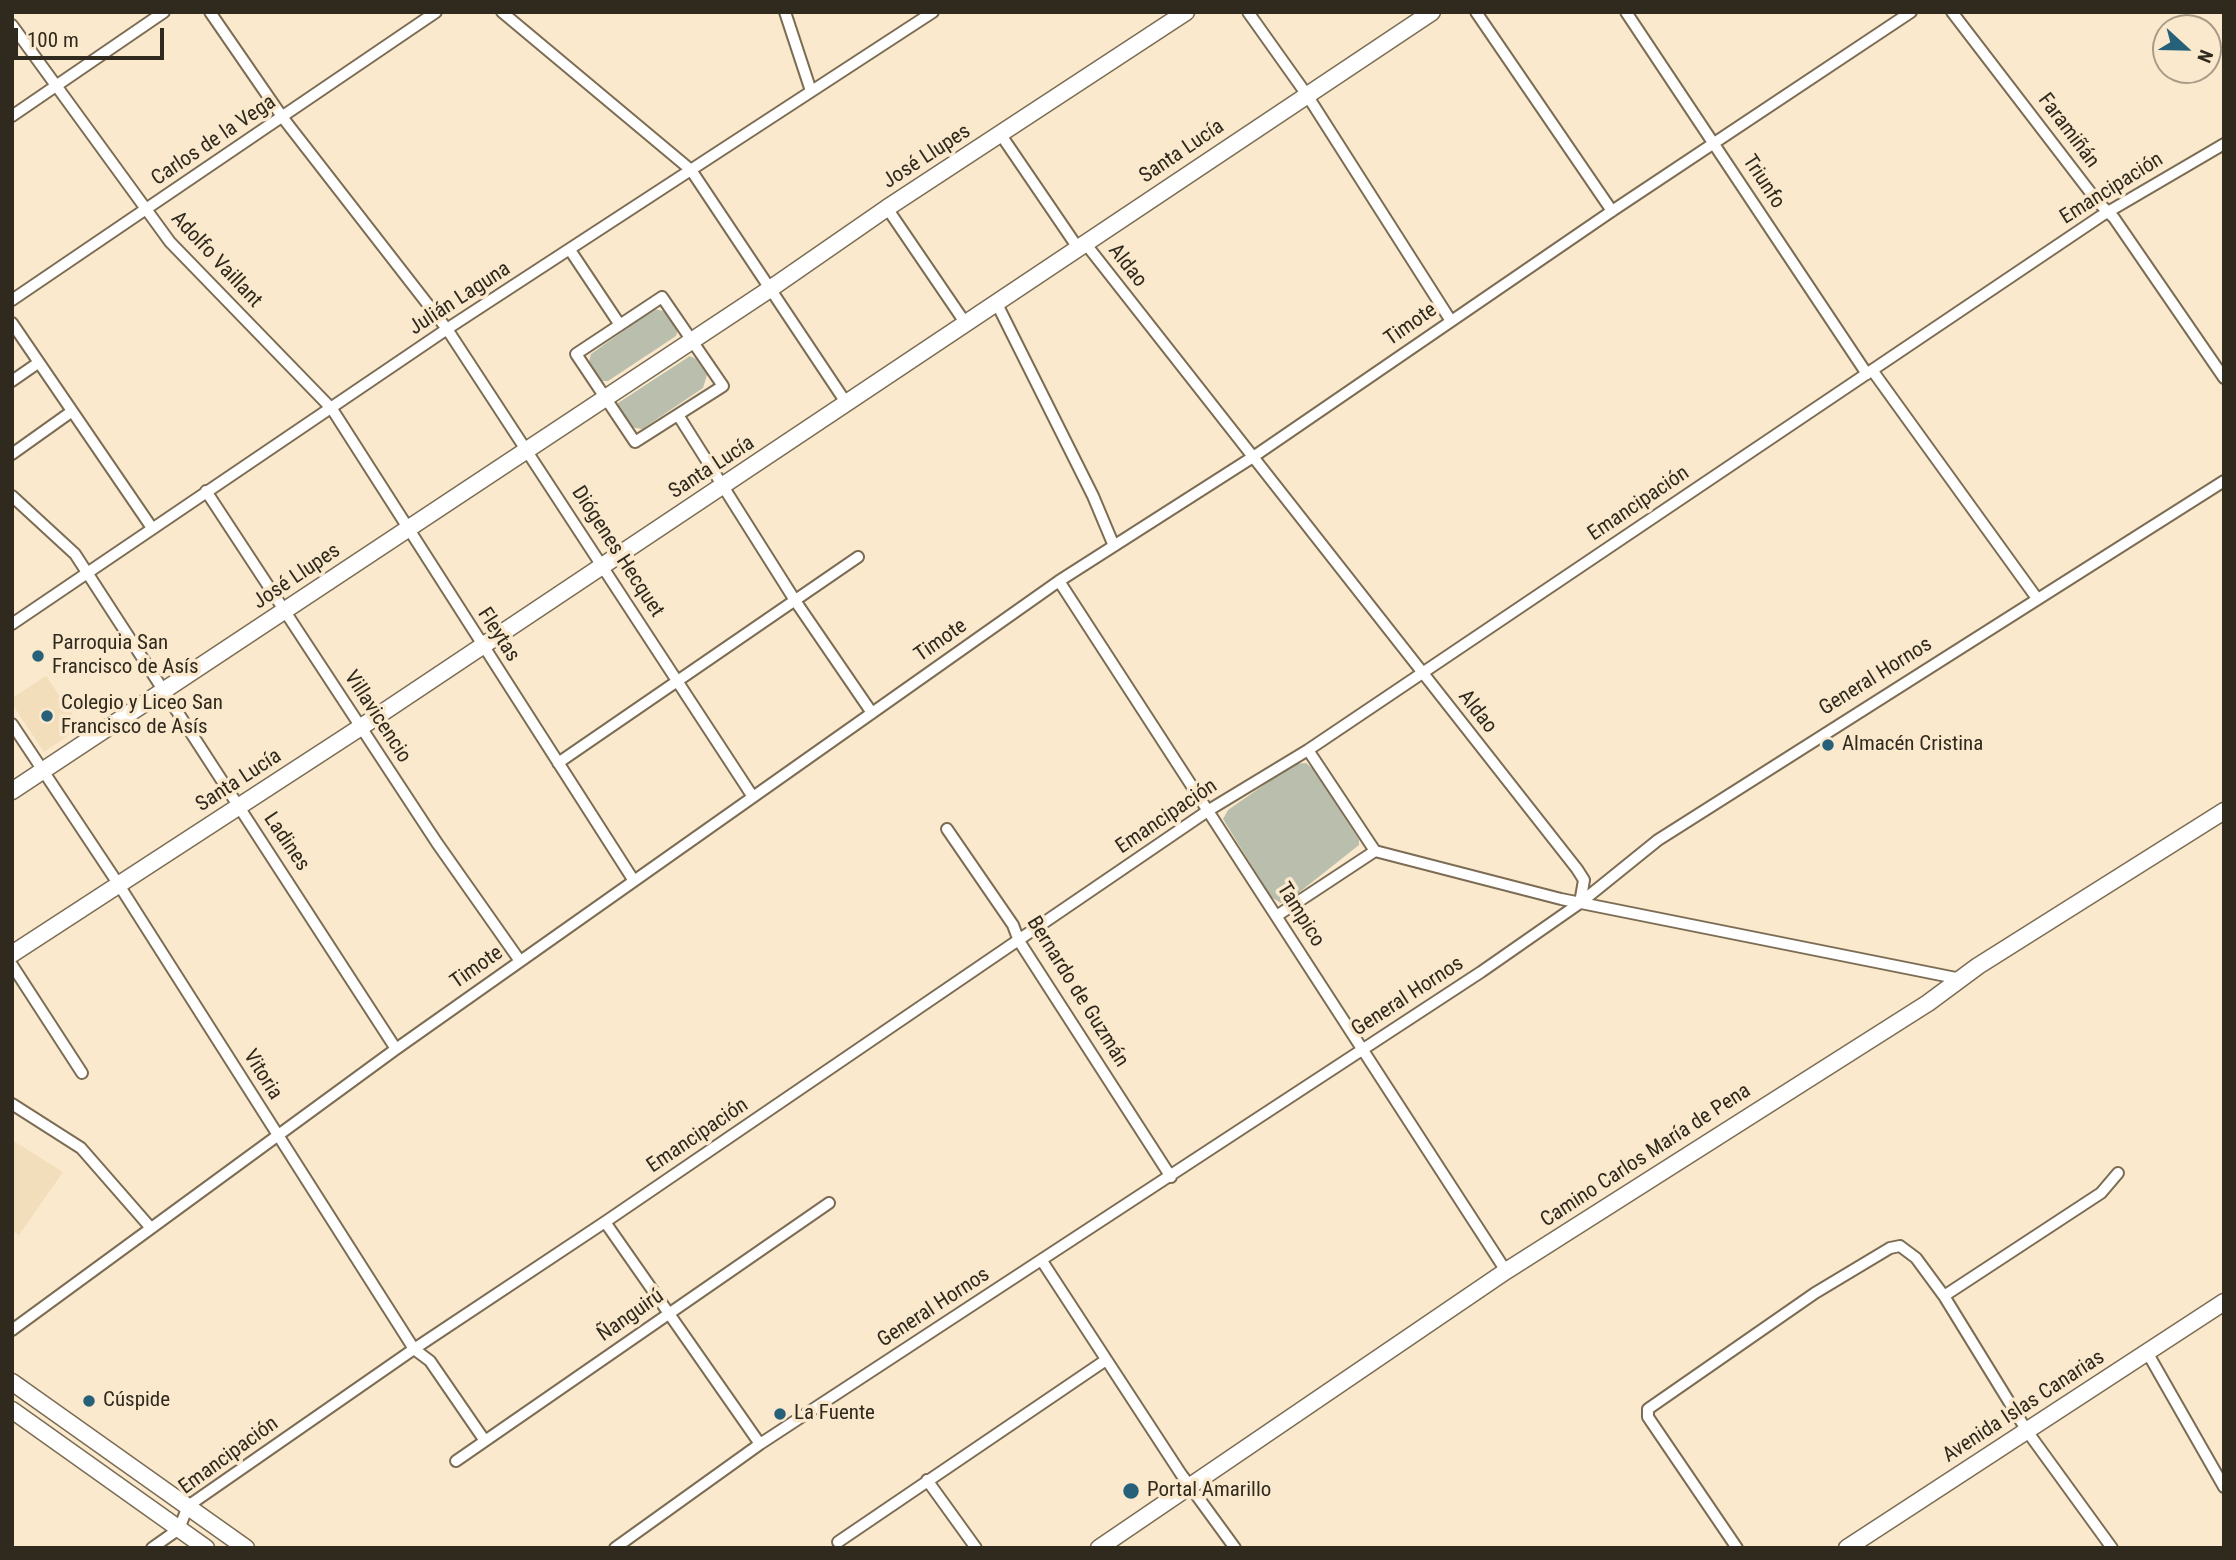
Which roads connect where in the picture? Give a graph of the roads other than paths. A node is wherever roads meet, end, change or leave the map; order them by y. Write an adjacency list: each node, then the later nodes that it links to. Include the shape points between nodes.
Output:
1 (164, 12): 15 (street)
2 (210, 12): 19 (street, Diógenes Hecquet)
3 (436, 12): 19 (street, Carlos de la Vega)
4 (502, 12): 23 (street)
5 (785, 12): 16 (street)
6 (933, 12): 16 (street, Julián Laguna)
7 (1186, 12): 20 (street, José Llupes)
8 (1248, 12): 17 (street)
9 (1432, 12): 17 (street, Santa Lucía)
10 (1476, 12): 26 (street)
11 (1626, 12): 21 (street, Triunfo)
12 (1911, 12): 21 (street, Timote)
13 (1952, 12): 27 (street, Faramiñán)
14 (12, 25): 15 (street, Adolfo Vaillant)
15 (55, 86): 18 (street); 25 (street, Adolfo Vaillant)
16 (811, 91): 23 (street, Julián Laguna)
17 (1307, 95): 28 (street, Santa Lucía); 33 (street)
18 (12, 116)
19 (283, 118): 25 (street, Carlos de la Vega); 37 (street, Diógenes Hecquet)
20 (1000, 135): 24 (street, José Llupes); 28 (street, Aldao)
21 (1714, 142): 26 (street, Timote); 40 (street, Triunfo)
22 (2224, 144): 27 (street, Emancipación)
23 (691, 170): 29 (street, Julián Laguna); 30 (street)
24 (887, 208): 30 (street, José Llupes); 35 (street)
25 (145, 211): 31 (street, Carlos de la Vega); 45 (street, Adolfo Vaillant)
26 (1612, 211): 33 (street, Timote)
27 (2108, 213): 40 (street, Emancipación); 41 (street, Faramiñán)
28 (1081, 246): 32 (street, Santa Lucía); 50 (street, Aldao)
29 (570, 250): 36 (street); 37 (street, Julián Laguna)
30 (769, 289): 38 (street, José Llupes); 44 (street)
31 (12, 300)
32 (997, 304): 35 (street, Santa Lucía); 57 (street)
33 (1451, 321): 50 (street, Timote)
34 (12, 323): 39 (street)
35 (966, 324): 44 (street, Santa Lucía)
36 (620, 325): 38 (street, via 662,297); 43 (street, via 576,354)
37 (447, 329): 45 (street, Julián Laguna); 48 (street, Diógenes Hecquet)
38 (692, 340): 43 (street, José Llupes); 47 (street, via 723,386)
39 (38, 363): 42 (street); 46 (street)
40 (1870, 372): 62 (street, Triunfo); 67 (street, Emancipación)
41 (2224, 378)
42 (12, 381)
43 (604, 397): 47 (street, via 635,442); 48 (street, José Llupes)
44 (847, 404): 52 (street, Santa Lucía)
45 (332, 409): 53 (street, Julián Laguna); 55 (street, Fleytas)
46 (71, 412): 49 (street); 56 (street)
47 (678, 415): 52 (street)
48 (527, 449): 55 (street, José Llupes); 59 (street, Diógenes Hecquet)
49 (12, 454)
50 (1253, 457): 57 (street, Timote); 67 (street, Aldao)
51 (2224, 481): 62 (street, General Hornos)
52 (724, 486): 59 (street, Santa Lucía); 63 (street)
53 (206, 491): 56 (street, Julián Laguna); 64 (street, Villavicencio)
54 (12, 496): 60 (street, Ladines, via 66,543)
55 (411, 527): 64 (street, José Llupes); 66 (street, Fleytas)
56 (152, 528): 60 (street, Julián Laguna)
57 (1114, 546): 61 (street, Timote)
58 (858, 557): 63 (street)
59 (603, 566): 66 (street, Santa Lucía); 68 (street, Diógenes Hecquet)
60 (87, 572): 65 (street, Julián Laguna); 69 (street, Ladines)
61 (1059, 581): 70 (street, Timote); 79 (street, Tampico)
62 (2036, 597): 85 (street, General Hornos, via 1658,840)
63 (796, 602): 68 (street); 70 (street)
64 (285, 610): 69 (street, José Llupes); 72 (street, Villavicencio)
65 (12, 624)
66 (481, 646): 72 (street, Santa Lucía); 74 (street, Fleytas)
67 (1422, 673): 73 (street, Emancipación); 85 (street, Aldao, via 1577,869 1584,880)
68 (679, 680): 74 (street); 77 (street, Diógenes Hecquet)
69 (164, 691): 75 (street, José Llupes); 78 (street, Ladines)
70 (872, 713): 77 (street, Timote)
71 (12, 724): 75 (street, Vitoria)
72 (361, 727): 78 (street, Santa Lucía); 89 (street, Villavicencio)
73 (1308, 750): 79 (street, Emancipación); 82 (street)
74 (558, 763): 83 (street, Fleytas)
75 (43, 771): 76 (street, José Llupes); 84 (street, Vitoria)
76 (12, 790)
77 (753, 797): 83 (street, Timote)
78 (239, 807): 84 (street, Santa Lucía); 92 (street, Ladines)
79 (1209, 810): 86 (street, Tampico); 87 (street, Emancipación)
80 (2224, 811): 91 (street, Camino Carlos María de Pena)
81 (947, 830): 87 (street, Bernardo de Guzmán, via 1013,925)
82 (1375, 851): 85 (street); 86 (street)
83 (634, 881): 89 (street, Timote)
84 (118, 884): 88 (street, Santa Lucía); 96 (street, Vitoria)
85 (1580, 904): 91 (street); 93 (street, General Hornos)
86 (1278, 915): 93 (street, Tampico)
87 (1019, 941): 98 (street, Bernardo de Guzmán); 100 (street, Emancipación)
88 (12, 954)
89 (520, 961): 92 (street, Timote)
90 (12, 965): 94 (street)
91 (1961, 979): 103 (street, Camino Carlos María de Pena)
92 (396, 1049): 96 (street, Timote)
93 (1362, 1050): 98 (street, General Hornos); 103 (street, Tampico)
94 (82, 1073)
95 (12, 1104): 101 (street, via 81,1148)
96 (277, 1136): 101 (street, Timote); 108 (street, Vitoria)
97 (2118, 1173): 104 (street, via 2101,1192)
98 (1171, 1177): 102 (street, General Hornos)
99 (829, 1203): 106 (street, Ñanguirú)
100 (605, 1222): 106 (street); 108 (street, Emancipación)
101 (150, 1227): 107 (street, Timote)
102 (1042, 1261): 110 (street); 115 (street, General Hornos)
103 (1506, 1271): 118 (street, Camino Carlos María de Pena)
104 (1944, 1296): 113 (street); 130 (street, via 1910,1251 1900,1245 1889,1248 1650,1406 1647,1412)
105 (2224, 1302): 109 (street, Avenida Islas Canarias)
106 (668, 1314): 114 (street, Ñanguirú); 115 (street)
107 (12, 1330)
108 (414, 1349): 114 (street, Vitoria, via 430,1361); 120 (street, Emancipación)
109 (2147, 1352): 113 (street, Avenida Islas Canarias); 119 (street)
110 (1106, 1360): 117 (street); 118 (street)
111 (12, 1382): 120 (street)
112 (12, 1410): 121 (street)
113 (2027, 1431): 131 (street, Avenida Islas Canarias); 132 (street)
114 (485, 1441): 116 (street, Ñanguirú)
115 (760, 1444): 126 (street, General Hornos)
116 (456, 1461)
117 (927, 1480): 122 (street); 127 (street)
118 (1189, 1484): 128 (street, Camino Carlos María de Pena); 129 (street)
119 (2224, 1487)
120 (188, 1506): 121 (street, Emancipación); 125 (street)
121 (179, 1529): 123 (street, Emancipación); 124 (street)
122 (838, 1542)
123 (152, 1548)
124 (206, 1548)
125 (246, 1548)
126 (615, 1548)
127 (976, 1548)
128 (1099, 1548)
129 (1235, 1548)
130 (1737, 1548)
131 (1847, 1548)
132 (2112, 1548)

